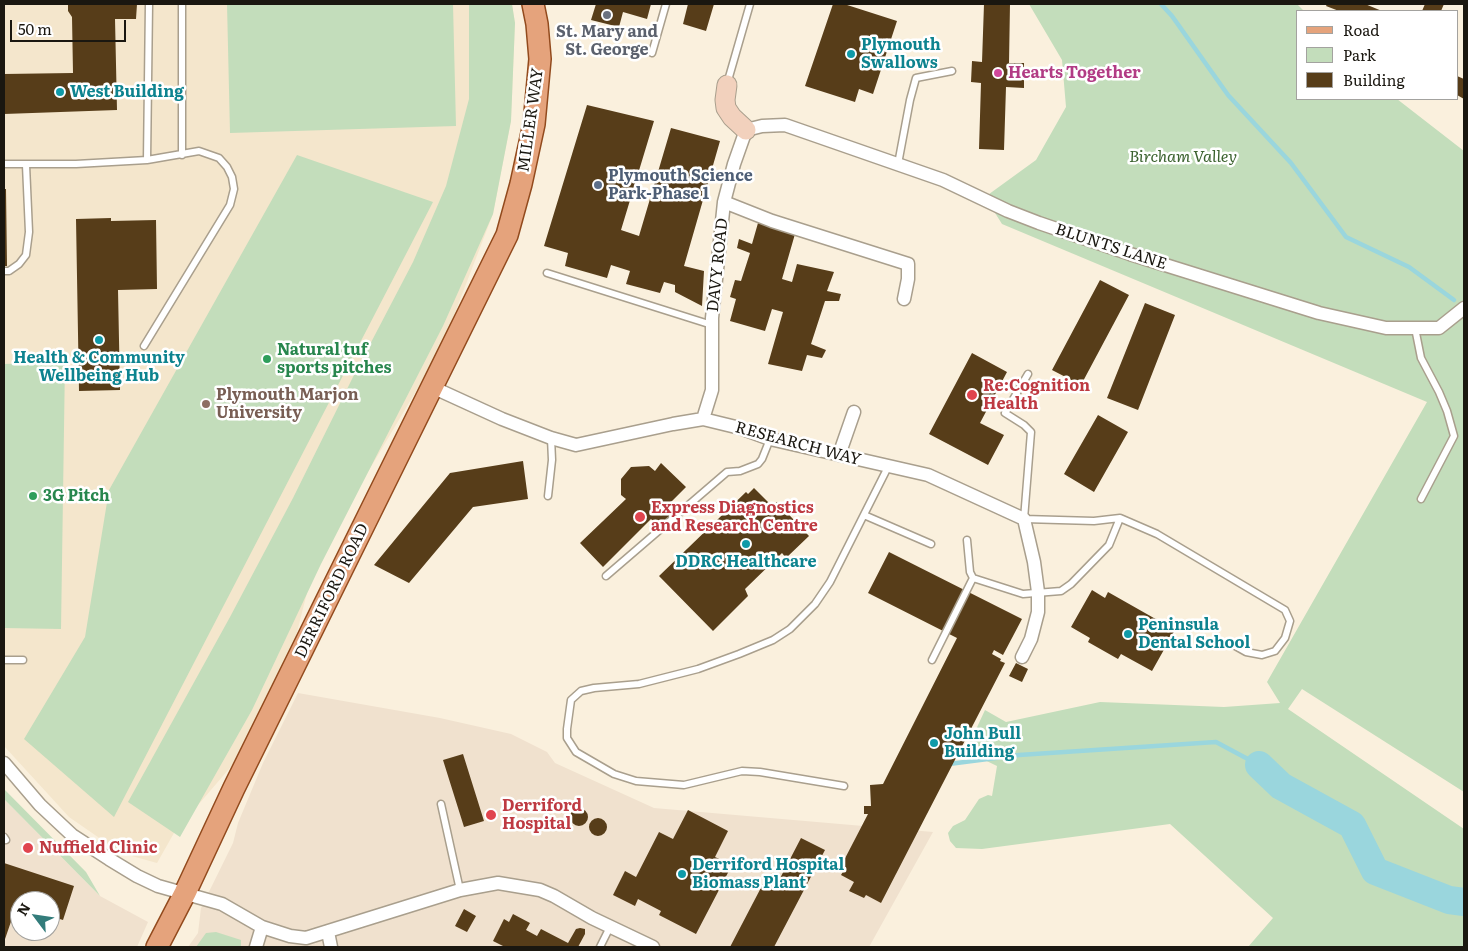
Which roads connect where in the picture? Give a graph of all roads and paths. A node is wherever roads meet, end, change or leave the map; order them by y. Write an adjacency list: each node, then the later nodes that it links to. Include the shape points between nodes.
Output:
1 (149, 4): 11 (lane)
2 (182, 4): 10 (lane)
3 (533, 4): 16 (main road, MILLER WAY, via 540,59 534,124)
4 (666, 4): 6 (lane)
5 (750, 4): 8 (lane)
6 (652, 53)
7 (952, 71): 13 (lane, via 916,78)
8 (727, 85): 9 (street, via 726,108 732,117)
9 (754, 128): 13 (street, BLUNTS LANE, via 785,125); 15 (street, DAVY ROAD, via 734,164)
10 (182, 155): 11 (lane); 23 (lane, via 199,152 219,158 232,177 234,188 230,205)
11 (148, 160): 14 (lane)
12 (4, 164): 14 (lane)
13 (898, 164): 22 (street, BLUNTS LANE, via 943,180 1039,223 1200,276 1319,313 1386,328)
14 (26, 165): 17 (lane, via 29,232 26,254 10,271)
15 (724, 202): 19 (street, via 772,221 908,264); 21 (street, DAVY ROAD)
16 (507, 235): 25 (main road, DERRIFORD ROAD)
17 (4, 271)
18 (547, 273): 21 (lane)
19 (904, 298)
20 (1464, 308): 22 (street, BLUNTS LANE, via 1439,328)
21 (712, 324): 27 (street, DAVY ROAD, via 712,390)
22 (1415, 328): 33 (lane, via 1421,358 1439,392 1454,436)
23 (144, 346)
24 (1028, 374): 36 (lane, via 1004,414 1024,424 1031,432)
25 (432, 387): 28 (street, RESEARCH WAY); 51 (main road, DERRIFORD ROAD)
26 (854, 412): 30 (street)
27 (704, 419): 28 (street, RESEARCH WAY, via 576,444); 29 (street, RESEARCH WAY)
28 (551, 438): 32 (lane)
29 (770, 439): 30 (street, RESEARCH WAY); 39 (lane, via 758,464 728,472)
30 (840, 455): 31 (street, RESEARCH WAY)
31 (888, 467): 34 (lane); 36 (street, RESEARCH WAY, via 928,475)
32 (548, 496)
33 (1421, 499)
34 (864, 515): 38 (lane); 48 (lane, via 816,604 790,629 773,640 698,669 639,684 580,691 571,700 566,729 567,738 576,752 614,774 636,781 684,785 742,771)
35 (1120, 518): 36 (lane, via 1094,521); 41 (lane, via 1109,545 1070,584 1061,591); 42 (lane, via 1157,534 1285,610 1290,621 1285,638 1275,651 1262,655 1246,652)
36 (1024, 519): 41 (street)
37 (967, 540): 40 (lane, via 970,572)
38 (931, 544)
39 (606, 576)
40 (974, 578): 41 (lane, via 1024,594); 46 (lane)
41 (1038, 592): 43 (street, via 1036,626)
42 (1230, 642)
43 (1022, 657)
44 (4, 660): 45 (lane)
45 (23, 660)
46 (932, 660)
47 (4, 763): 51 (street, via 40,805 72,835 137,876)
48 (844, 786)
49 (441, 804): 50 (lane)
50 (460, 890): 53 (street, via 498,883 530,887 554,896); 54 (street)
51 (185, 893): 52 (street, via 222,904); 56 (main road, DERRIFORD ROAD)
52 (262, 927): 55 (street); 57 (street)
53 (610, 927): 59 (lane); 60 (street)
54 (328, 932): 55 (street); 58 (street)
55 (308, 942)
56 (157, 947)
57 (256, 947)
58 (331, 947)
59 (600, 947)
60 (653, 947)

